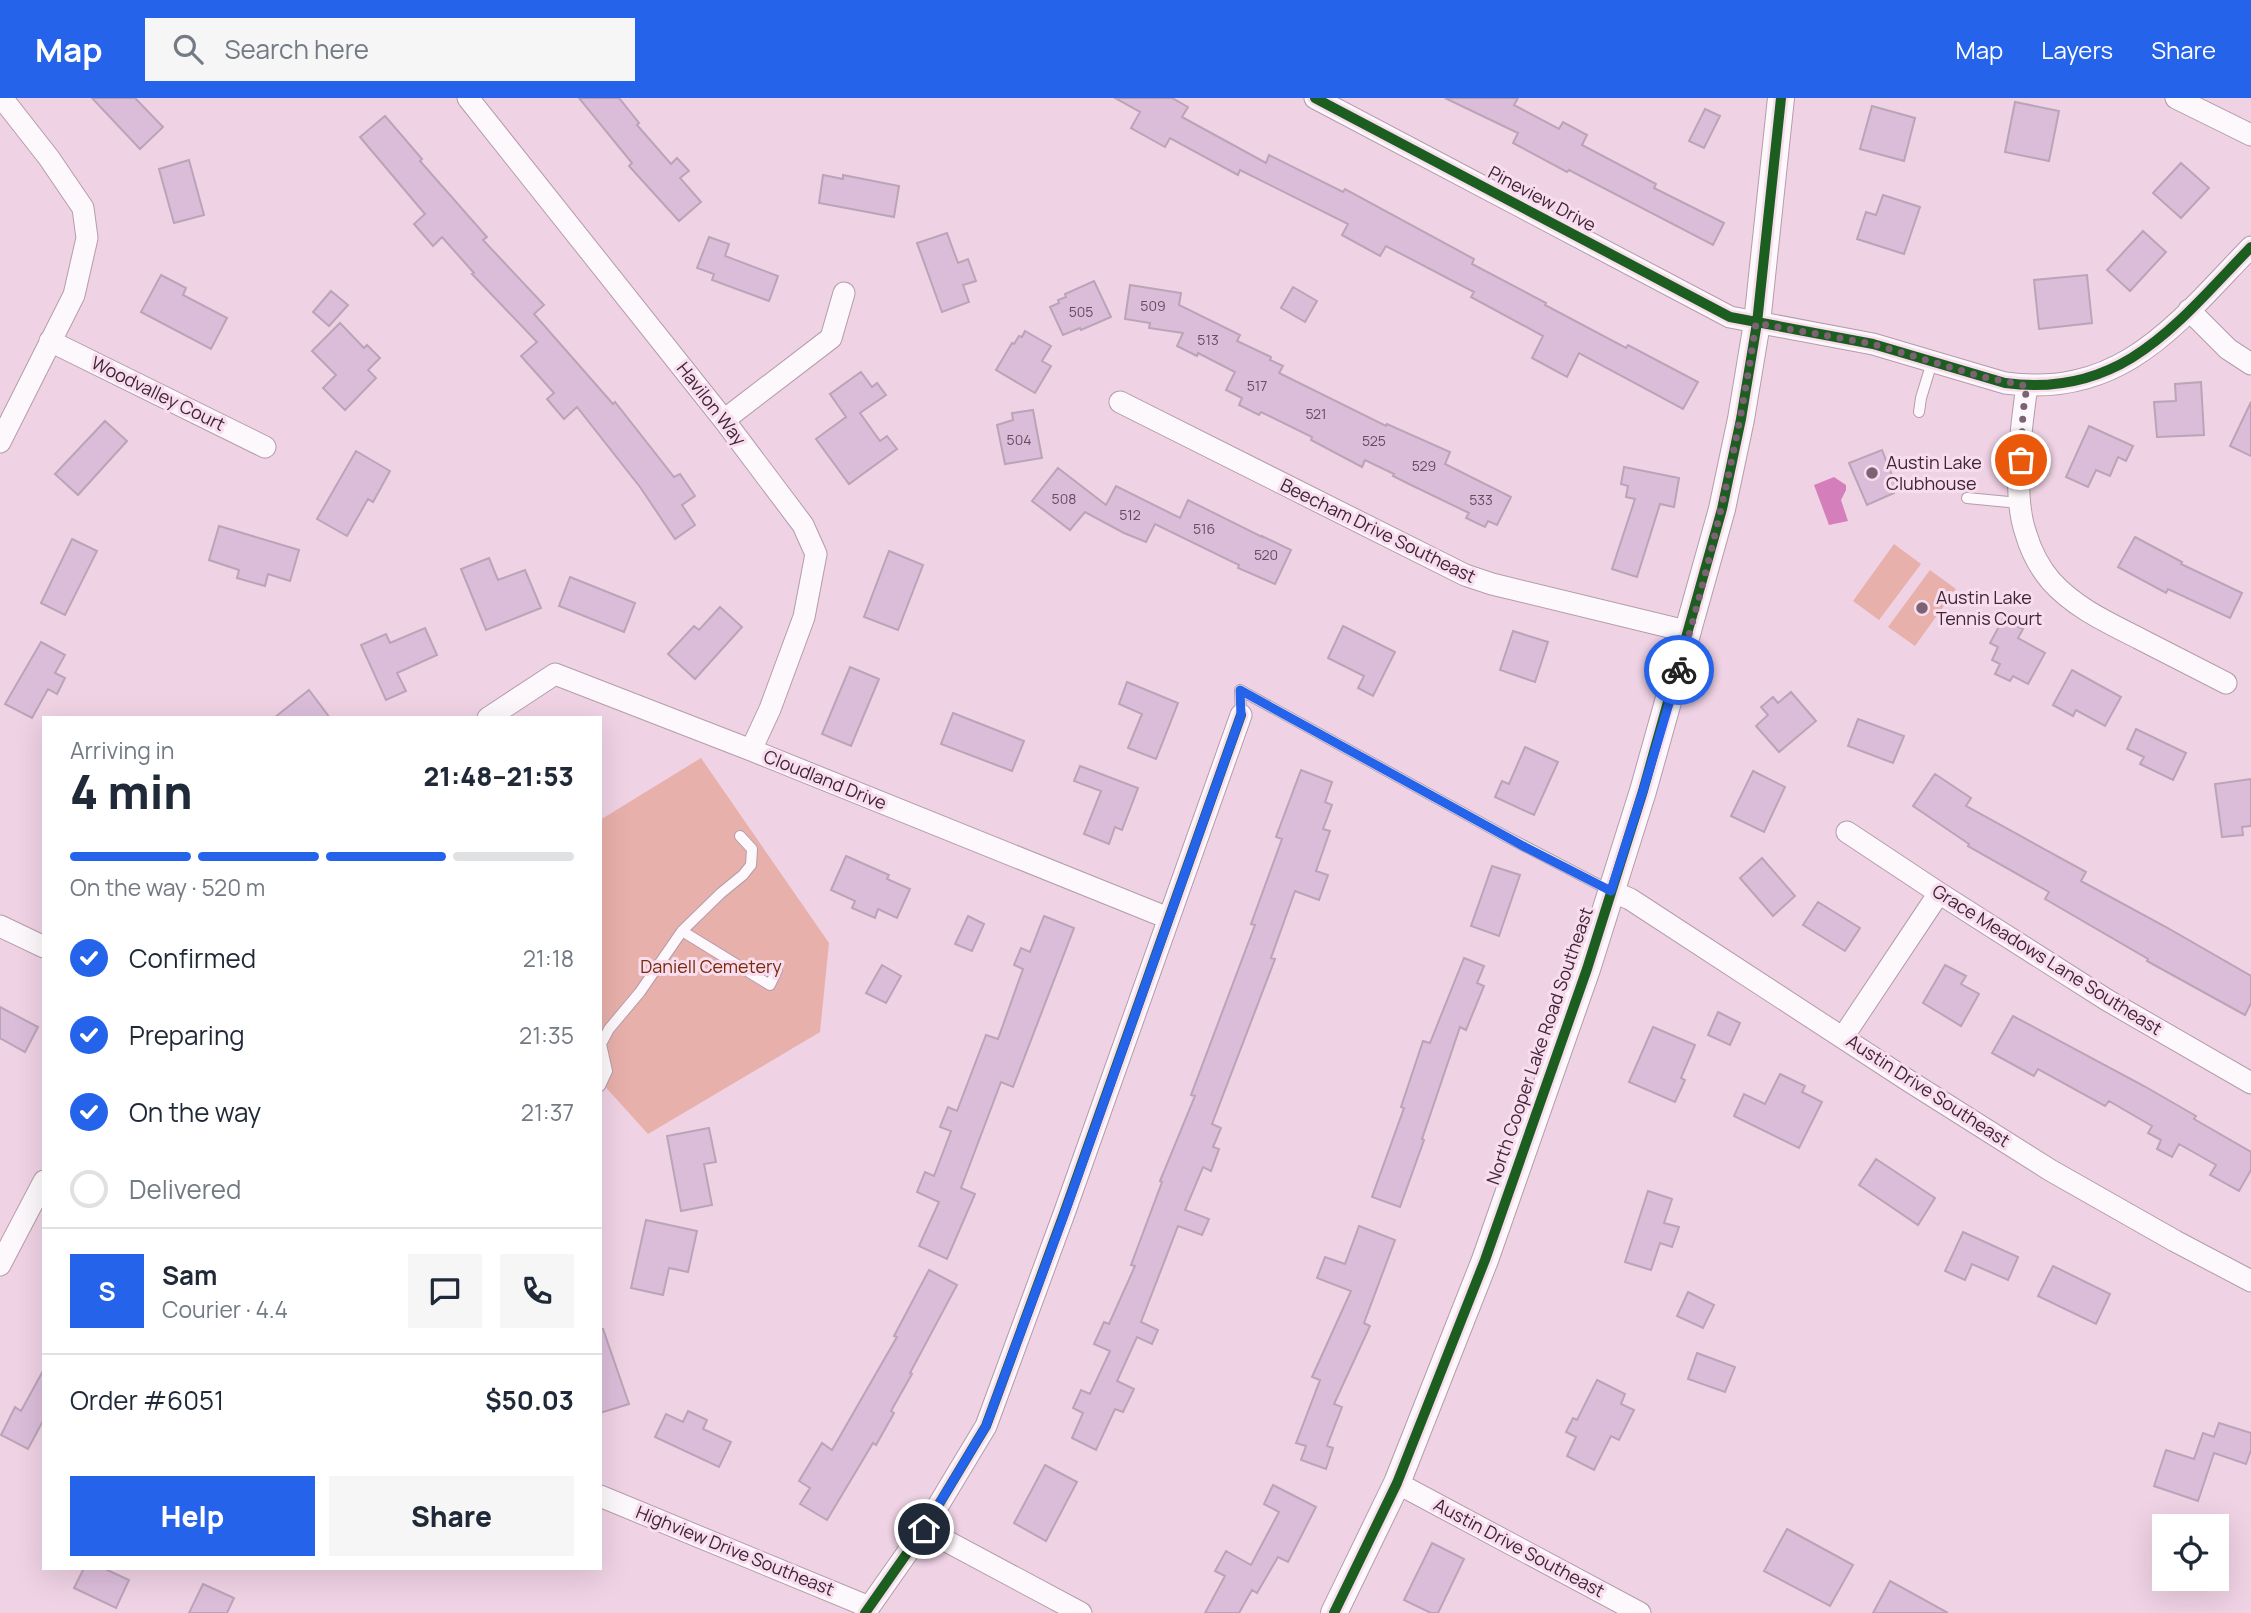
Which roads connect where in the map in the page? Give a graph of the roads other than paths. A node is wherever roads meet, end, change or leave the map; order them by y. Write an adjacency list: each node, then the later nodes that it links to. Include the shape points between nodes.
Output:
1 (2, 98): 11 (street, via 83,208 87,239 82,266 74,295)
2 (468, 98): 17 (street, Havilon Way)
3 (1315, 98): 10 (street, Pineview Drive, via 1730,317)
4 (1781, 98): 10 (street, North Cooper Lake Road Southeast)
5 (2176, 98): 6 (street)
6 (2251, 135)
7 (2251, 247): 9 (street, Pineview Drive)
8 (844, 293): 17 (street, via 831,338)
9 (2189, 310): 13 (street); 14 (street, Pineview Drive, via 2144,352 2111,370 2082,380)
10 (1756, 323): 12 (street, Pineview Drive, via 1873,344); 22 (street, North Cooper Lake Road Southeast, via 1725,496)
11 (50, 341): 18 (street); 19 (street, Woodvalley Court)
12 (1932, 362): 14 (street, Pineview Drive); 16 (lane)
13 (2251, 364)
14 (2027, 386): 21 (street)
15 (1120, 402): 22 (street, Beecham Drive Southeast, via 1465,575)
16 (1919, 412)
17 (724, 420): 26 (street, Havilon Way, via 803,525 816,554 804,617)
18 (0, 442)
19 (265, 447)
20 (1967, 498): 21 (lane)
21 (2019, 503): 23 (street, via 2035,556 2072,600)
22 (1690, 632): 29 (street, North Cooper Lake Road Southeast)
23 (2226, 683)
24 (1241, 715): 29 (lane, via 1240,690); 31 (street)
25 (491, 716): 26 (street, Cloudland Drive, via 555,674)
26 (751, 750): 31 (street, Cloudland Drive)
27 (1847, 832): 30 (street, Grace Meadows Lane Southeast)
28 (740, 836): 33 (lane, via 752,849 751,865)
29 (1611, 891): 36 (street, Austin Drive Southeast); 44 (street, North Cooper Lake Road Southeast, via 1537,1117)
30 (1939, 893): 36 (street); 40 (street, Grace Meadows Lane Southeast, via 2107,1000)
31 (1168, 918): 46 (street, via 986,1426)
32 (0, 926): 34 (street)
33 (682, 932): 35 (lane, via 770,985); 37 (lane)
34 (42, 946)
35 (777, 970)
36 (1843, 1037): 43 (street, Austin Drive Southeast, via 2050,1170)
37 (602, 1042)
38 (602, 1048): 39 (lane, via 607,1071)
39 (602, 1082)
40 (2251, 1083)
41 (41, 1193): 42 (street)
42 (0, 1265)
43 (2251, 1281)
44 (1397, 1483): 49 (street, North Cooper Lake Road Southeast); 50 (street, Austin Drive Southeast)
45 (602, 1497): 47 (street, Highview Drive Southeast)
46 (924, 1529): 47 (street); 48 (street)
47 (867, 1610)
48 (1081, 1613)
49 (1334, 1613)
50 (1640, 1613)

